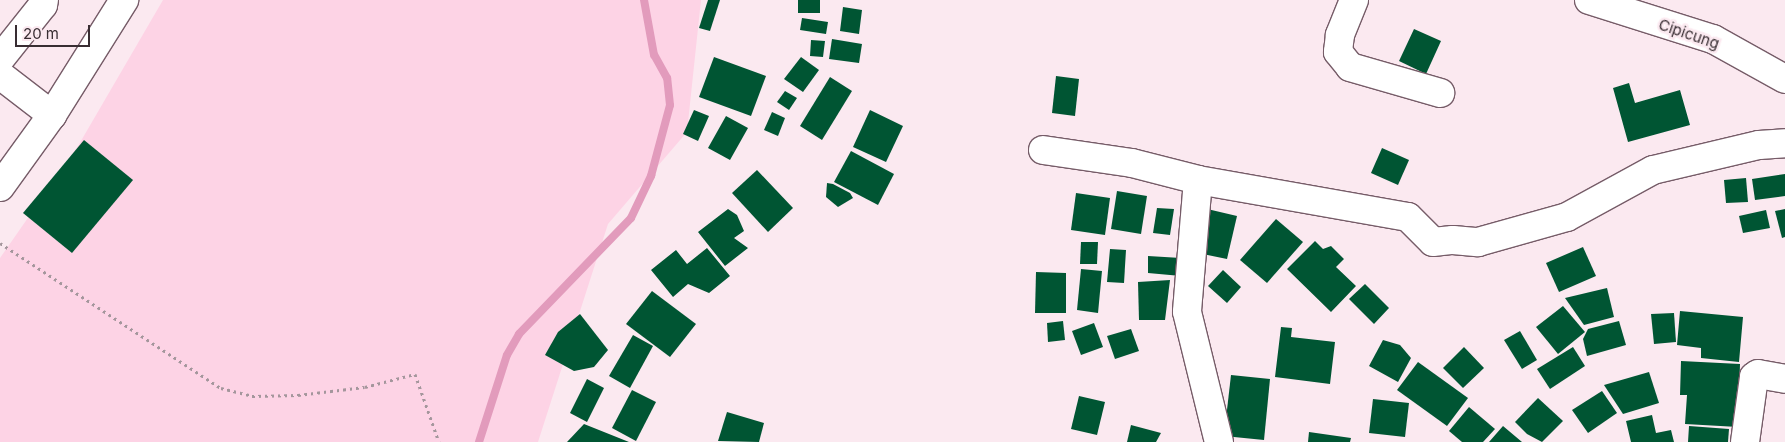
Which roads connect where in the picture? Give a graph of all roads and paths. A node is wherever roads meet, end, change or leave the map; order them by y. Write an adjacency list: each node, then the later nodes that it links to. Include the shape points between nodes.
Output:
1 (44, 0): 6 (street)
2 (124, 0): 10 (street)
3 (1354, 0): 9 (street, via 1340,35 1338,52 1350,67)
4 (1588, 0): 5 (street, Cipicung)
5 (1637, 8): 8 (street, Cipicung, via 1713,39)
6 (0, 59)
7 (0, 75): 10 (street)
8 (1785, 79)
9 (1440, 93)
10 (52, 114): 14 (street)
11 (1785, 143): 13 (street, via 1759,145 1653,170 1567,217 1478,242 1432,242 1408,217)
12 (1043, 150): 13 (street, via 1132,162)
13 (1198, 180): 18 (street, via 1187,312)
14 (0, 187)
15 (0, 243): 17 (path, via 220,388 252,396 298,394 364,387 415,374)
16 (1785, 379): 19 (street, via 1758,374 1754,377)
17 (439, 442)
18 (1219, 442)
19 (1745, 442)

